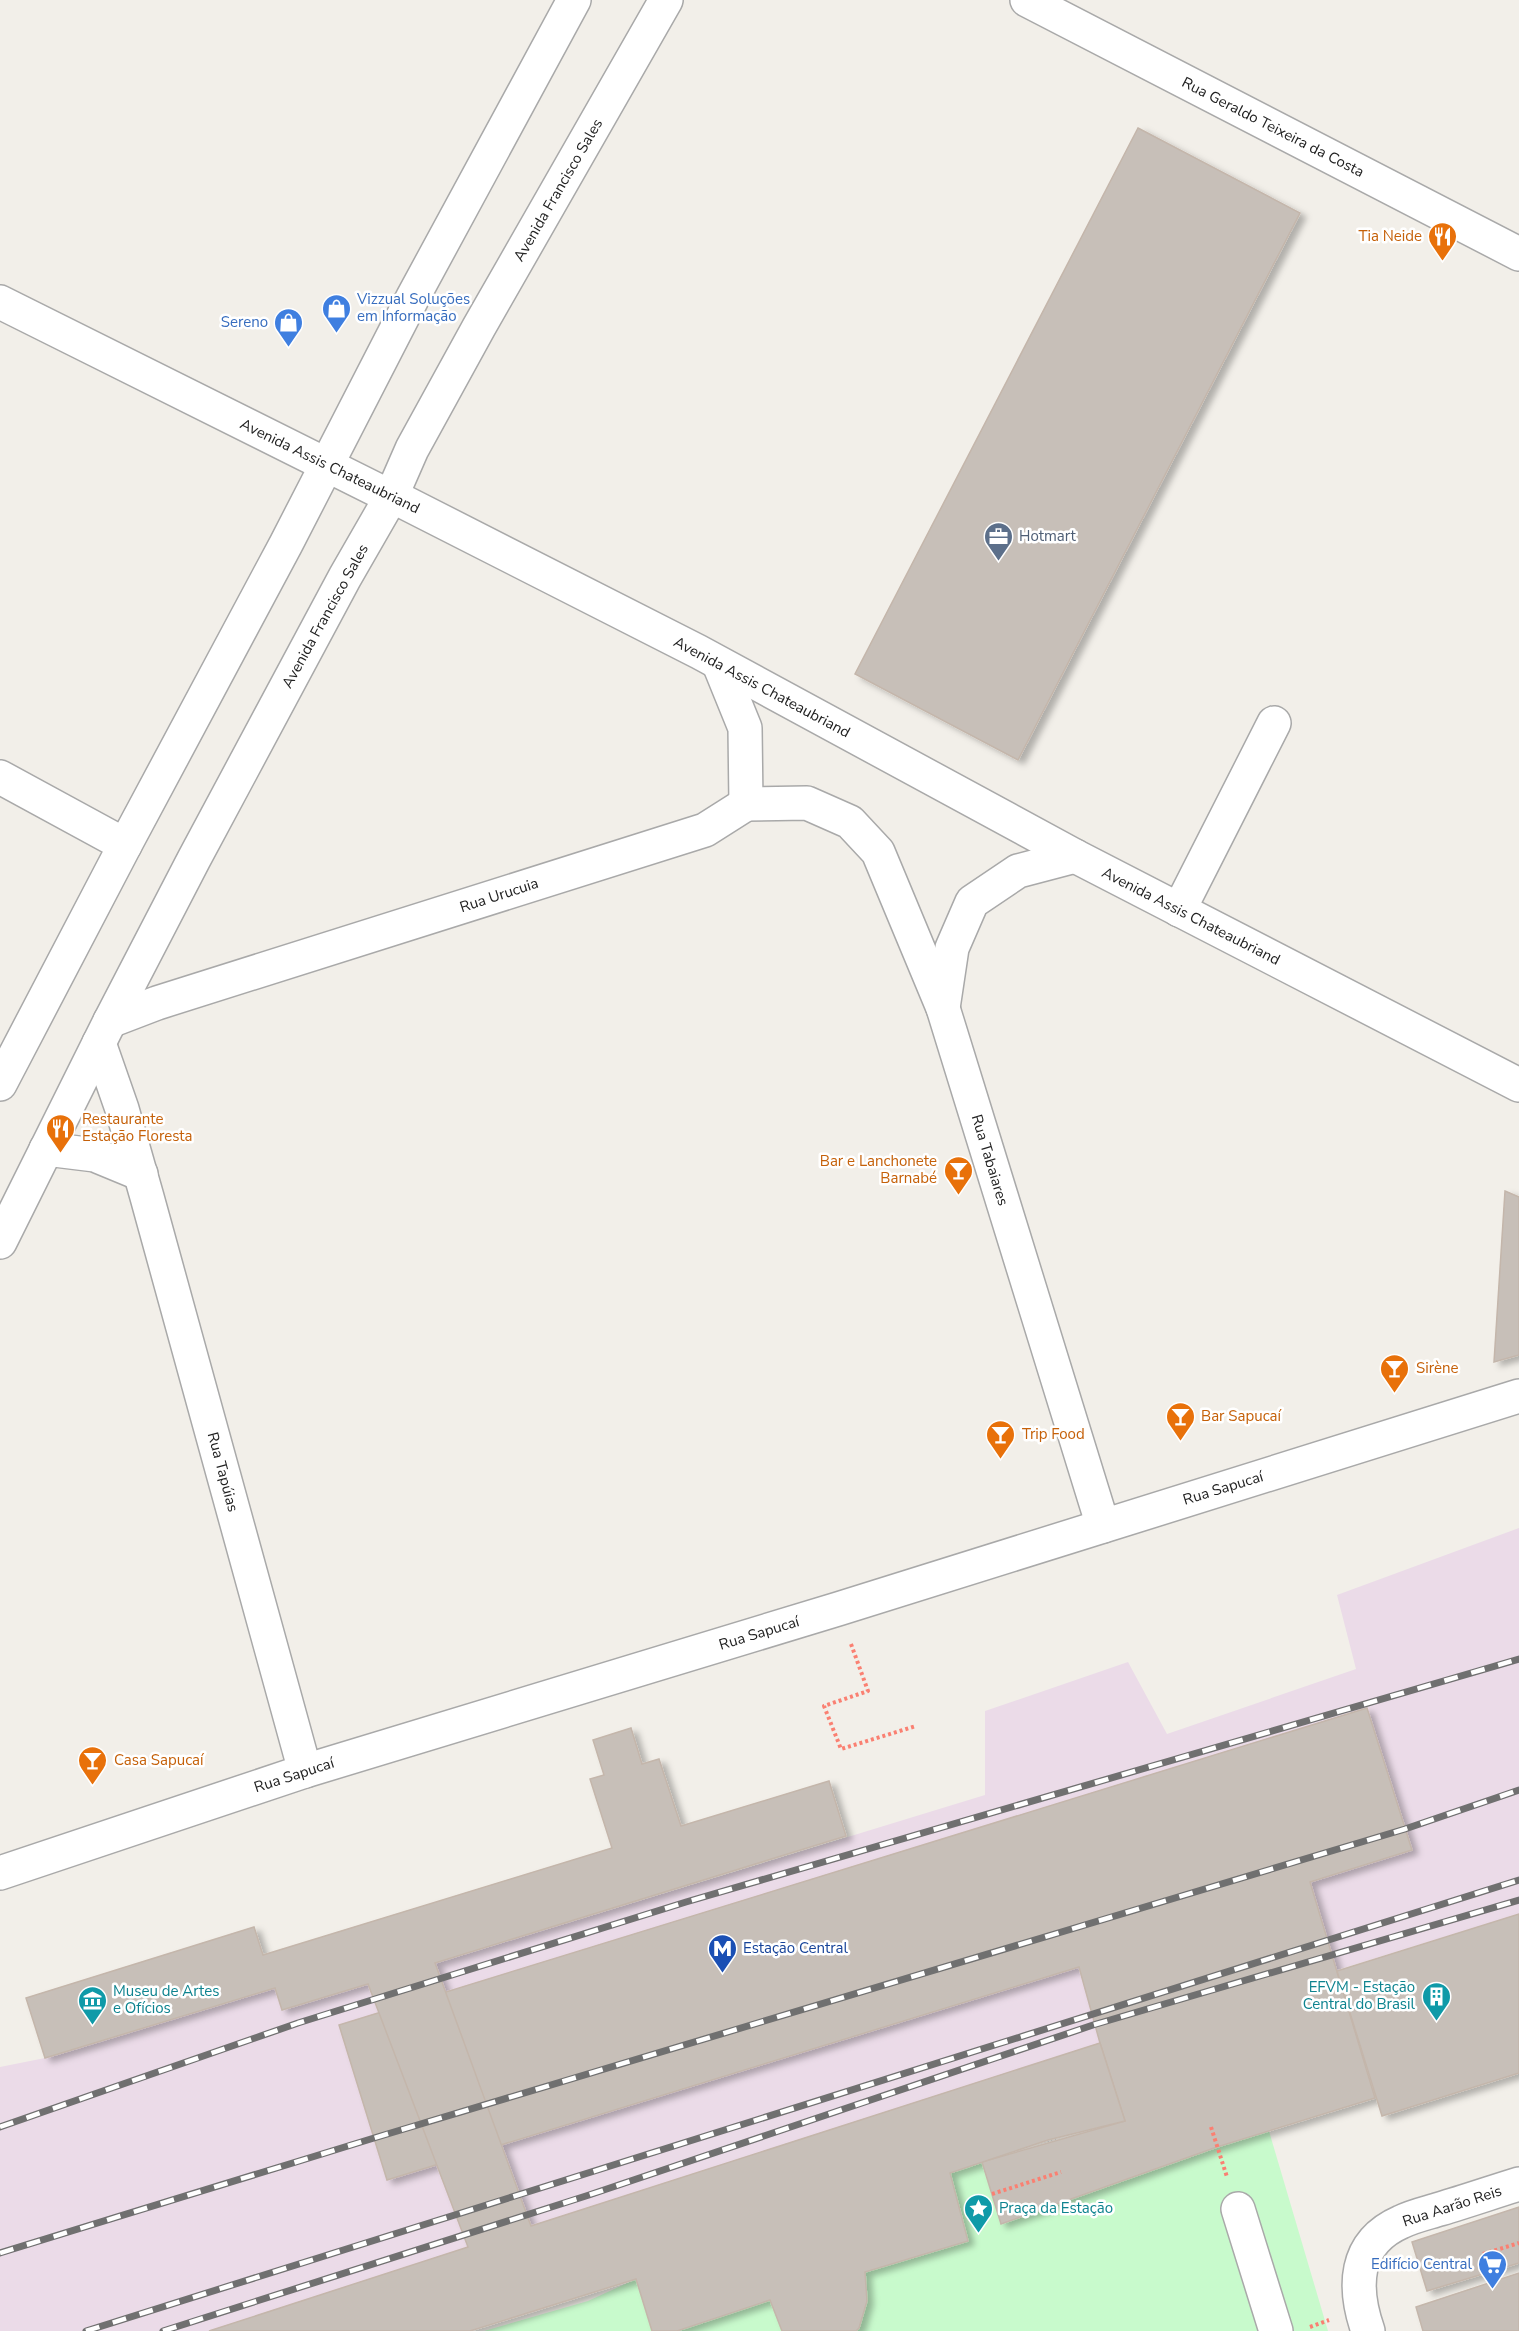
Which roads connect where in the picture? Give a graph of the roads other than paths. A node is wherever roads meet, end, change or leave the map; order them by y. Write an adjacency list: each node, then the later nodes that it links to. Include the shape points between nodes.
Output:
1 (574, 0): 6 (street)
2 (666, 0): 7 (street, Avenida Francisco Sales, via 473,338 412,449)
3 (1027, 0): 4 (street, Rua Geraldo Teixeira da Costa)
4 (1519, 254)
5 (0, 302): 6 (street, Avenida Assis Chateaubriand)
6 (327, 465): 7 (street, Avenida Assis Chateaubriand); 12 (street)
7 (391, 497): 8 (street, Avenida Assis Chateaubriand); 16 (street, Avenida Francisco Sales)
8 (719, 663): 11 (street, via 745,728); 13 (street, Avenida Assis Chateaubriand)
9 (1274, 723): 14 (street)
10 (0, 777): 12 (street)
11 (746, 804): 15 (street, via 807,803 850,822 878,852); 16 (street, Rua Urucuia, via 705,830 157,1002)
12 (124, 845): 17 (street)
13 (1075, 856): 14 (street, Avenida Assis Chateaubriand); 15 (street, Rua Tabaiares, via 1018,871 972,902 952,948)
14 (1179, 910): 18 (street, Avenida Assis Chateaubriand)
15 (943, 1008): 23 (street, Rua Tabaiares)
16 (104, 1032): 19 (street, Avenida Francisco Sales); 20 (street, Rua Tapúias)
17 (0, 1084)
18 (1519, 1085)
19 (46, 1149): 20 (street, via 95,1155); 21 (street, Avenida Francisco Sales)
20 (141, 1174): 24 (street, Rua Tapúias)
21 (0, 1242)
22 (1519, 1396): 23 (street, Rua Sapucaí)
23 (1103, 1526): 24 (street, Rua Sapucaí)
24 (305, 1771): 25 (street, Rua Sapucaí)
25 (0, 1873)
26 (1519, 2184): 29 (street, Rua Aarão Reis, via 1400,2222 1377,2236 1363,2257 1358,2281 1360,2309)
27 (1238, 2209): 28 (street)
28 (1276, 2331)
29 (1368, 2331)

